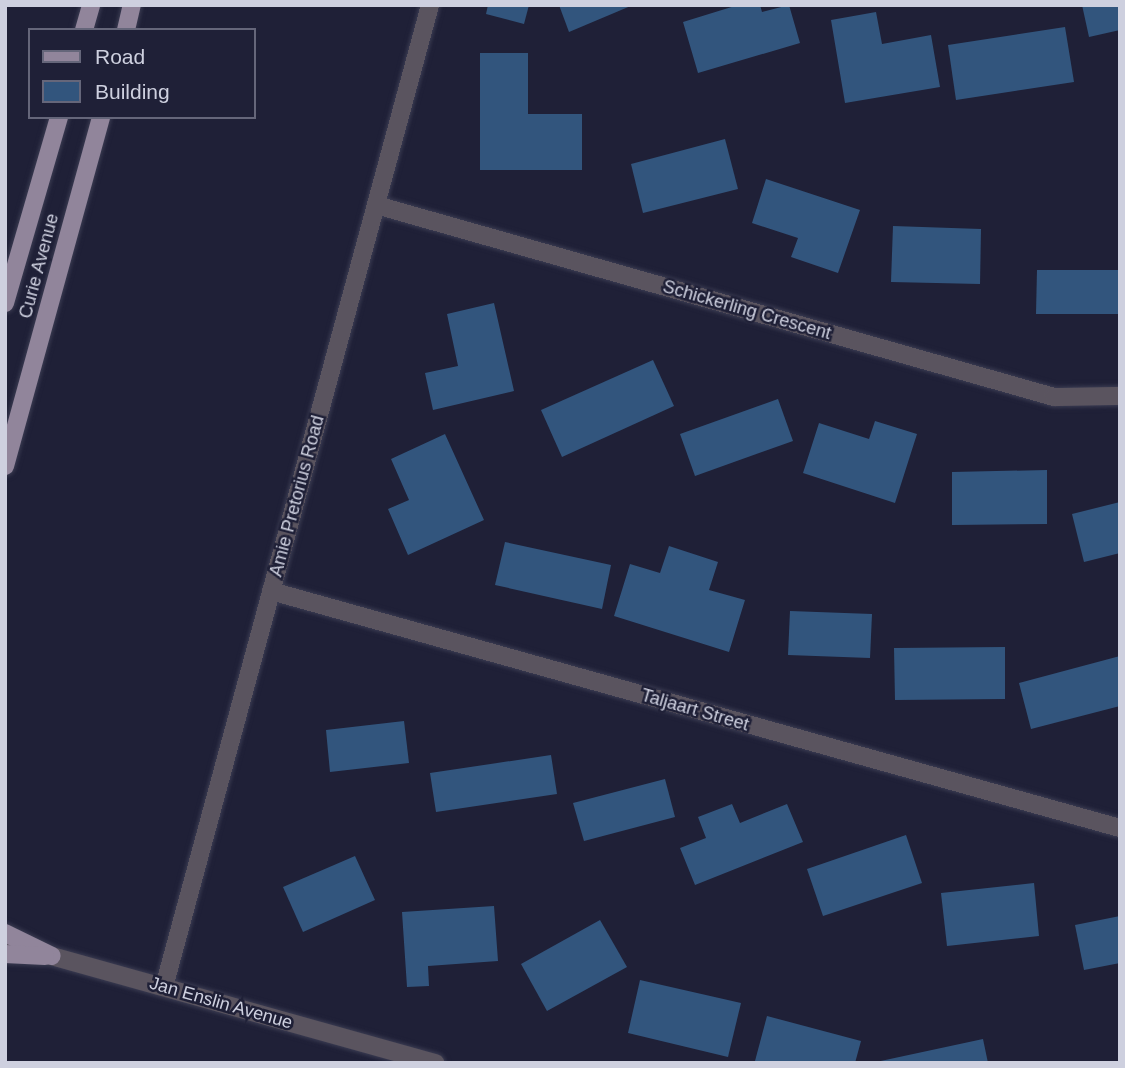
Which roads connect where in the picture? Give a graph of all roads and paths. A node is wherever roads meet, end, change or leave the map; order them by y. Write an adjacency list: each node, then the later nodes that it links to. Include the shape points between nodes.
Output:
1 (91, 5): 4 (main road)
2 (132, 5): 5 (main road)
3 (430, 5): 8 (street, Amie Pretorius Road)
4 (85, 28)
5 (126, 28)
6 (58, 119): 9 (main road, Curie Avenue)
7 (101, 119): 11 (main road, Curie Avenue)
8 (376, 205): 10 (street, Schickerling Crescent, via 1054,397); 12 (street, Amie Pretorius Road)
9 (5, 303)
10 (1120, 396)
11 (5, 466)
12 (271, 591): 13 (street, Taljaart Street); 18 (street, Amie Pretorius Road)
13 (1120, 828)
14 (5, 933): 17 (main road)
15 (5, 943): 17 (street, Jan Enslin Avenue)
16 (5, 954): 17 (main road)
17 (52, 956): 18 (street, Jan Enslin Avenue)
18 (164, 987): 19 (street, Jan Enslin Avenue)
19 (436, 1063)

